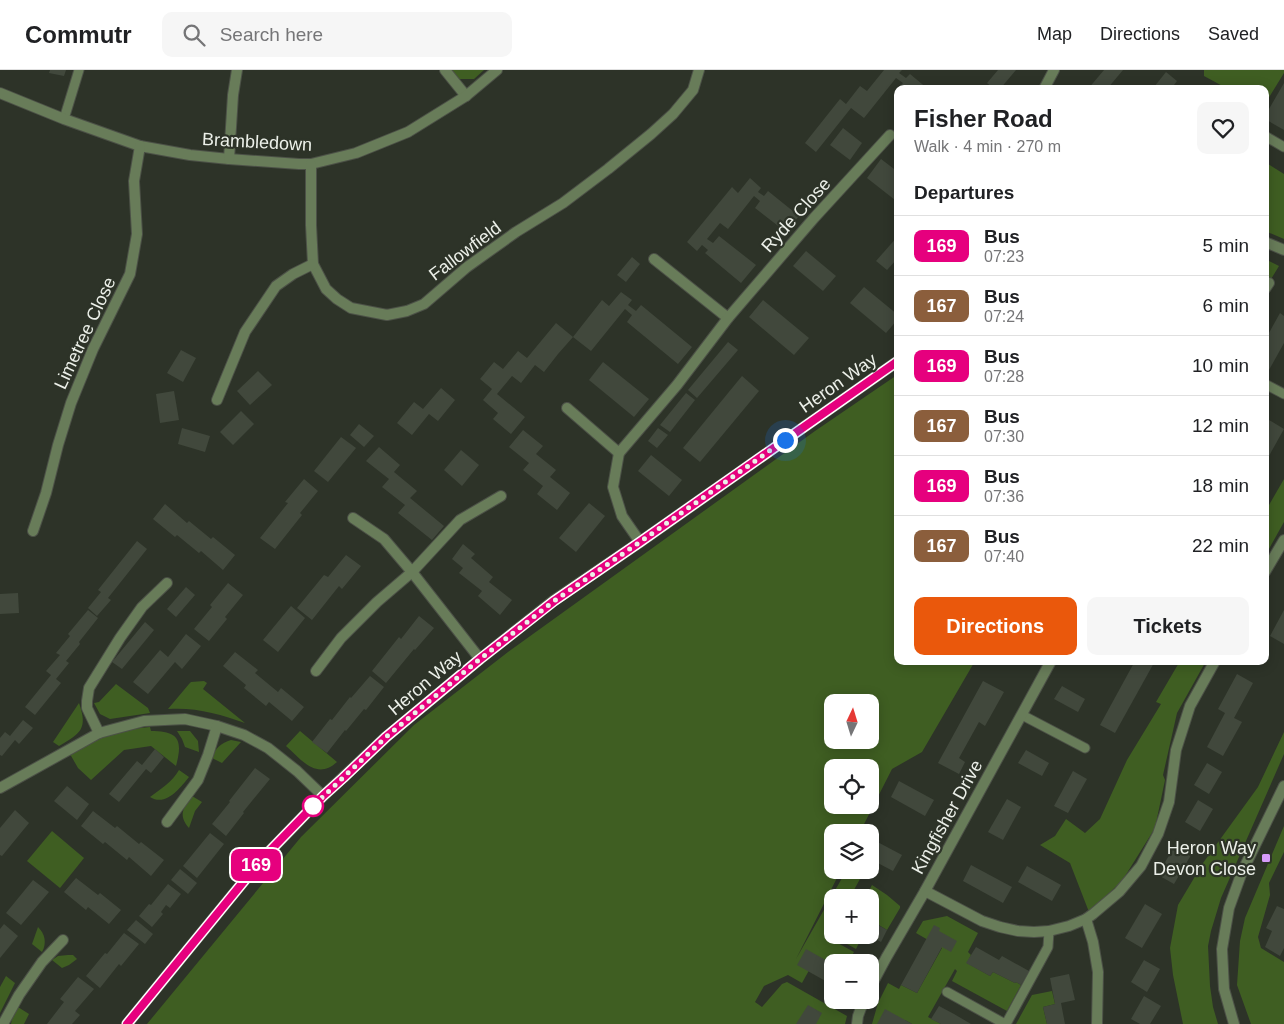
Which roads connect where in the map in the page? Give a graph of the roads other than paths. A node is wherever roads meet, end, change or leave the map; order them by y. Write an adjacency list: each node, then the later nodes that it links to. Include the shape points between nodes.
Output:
1 (79, 70): 10 (lane)
2 (237, 70): 15 (street)
3 (445, 70): 9 (street)
4 (498, 70): 9 (street, Brambledown)
5 (699, 70): 20 (street, Fallowfield, via 692,90 652,134 563,204 467,267 424,304 387,315 351,308 326,289)
6 (1054, 70): 7 (street)
7 (1046, 85)
8 (0, 93): 10 (street, Brambledown)
9 (466, 96): 16 (street, Brambledown, via 408,132 356,153)
10 (64, 119): 13 (street, Brambledown)
11 (890, 135): 21 (street, Ryde Close)
12 (1269, 138): 14 (lane)
13 (140, 146): 15 (street, Brambledown); 30 (street, Limetree Close, via 134,180 137,234 130,274 71,403)
14 (1284, 146)
15 (229, 160): 16 (street, Brambledown)
16 (311, 164): 20 (street, Fallowfield)
17 (1269, 244): 18 (street)
18 (1284, 250)
19 (654, 259): 21 (street)
20 (313, 264): 25 (street, via 276,286 245,332)
21 (728, 318): 27 (street, Ryde Close)
22 (894, 363): 32 (street, Heron Way)
23 (1269, 386): 24 (lane)
24 (1284, 394)
25 (217, 400)
26 (567, 408): 27 (street)
27 (619, 453): 32 (street, Ryde Close, via 613,487 622,516)
28 (501, 496): 34 (street, via 460,520)
29 (353, 518): 34 (street, via 384,539)
30 (33, 530)
31 (1284, 540): 33 (street)
32 (640, 542): 36 (street, Heron Way, via 554,601)
33 (1269, 565)
34 (412, 572): 36 (street); 39 (street, via 341,638)
35 (167, 583): 42 (street, via 142,607 89,688 87,708)
36 (480, 659): 46 (street, Heron Way, via 386,737)
37 (1049, 665): 40 (street, Kingfisher Drive)
38 (1213, 665): 49 (street, via 1190,706 1176,750 1169,802 1158,834 1141,866 1119,892)
39 (316, 671)
40 (1022, 714): 43 (lane); 48 (street, Kingfisher Drive)
41 (217, 726): 42 (street, via 185,720 144,721); 46 (street, via 244,734 268,748); 47 (street, via 198,780)
42 (99, 733): 45 (street)
43 (1085, 748)
44 (1284, 786): 60 (street, via 1242,872 1229,908 1222,949 1224,990)
45 (0, 788)
46 (323, 796): 56 (street, Heron Way, via 262,859)
47 (167, 822)
48 (925, 891): 50 (street, via 1000,927 1018,931); 52 (street, Kingfisher Drive)
49 (1086, 919): 50 (street); 59 (street, via 1098,972)
50 (1049, 931): 58 (lane, via 1048,947)
51 (64, 940): 55 (street, via 42,962)
52 (879, 971)
53 (947, 992): 58 (lane)
54 (861, 1009): 57 (street)
55 (3, 1024)
56 (127, 1024)
57 (857, 1024)
58 (1006, 1024)
59 (1097, 1024)
60 (1234, 1024)

